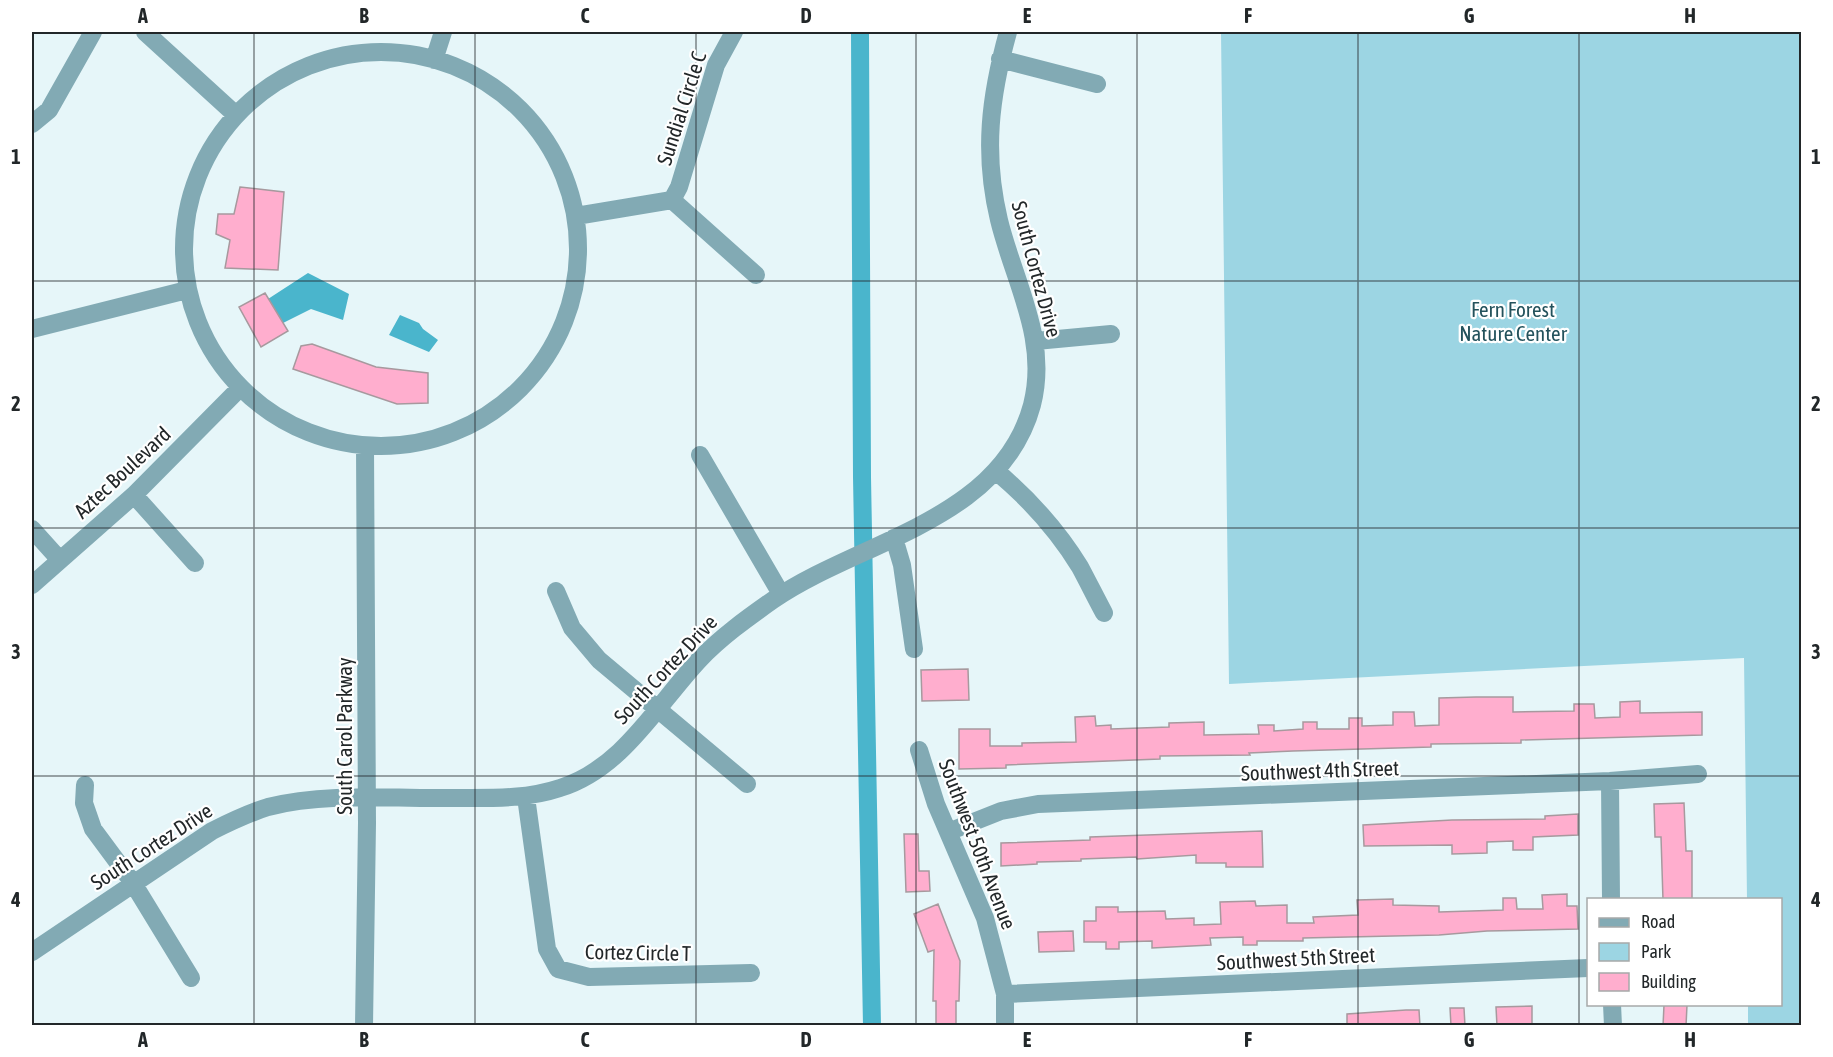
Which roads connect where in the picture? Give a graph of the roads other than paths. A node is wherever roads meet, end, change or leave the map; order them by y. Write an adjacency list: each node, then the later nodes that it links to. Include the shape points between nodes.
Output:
1 (93, 32): 10 (street, via 49,110)
2 (145, 32): 9 (street)
3 (443, 32): 7 (street)
4 (735, 32): 11 (street, Sundial Circle C, via 716,65)
5 (1008, 32): 6 (street, South Cortez Drive)
6 (1000, 59): 8 (street); 17 (street, South Cortez Drive, via 990,120 991,172 999,221)
7 (434, 60): 9 (street, via 381,52 327,60 278,81); 12 (street, via 485,82 528,118 559,164)
8 (1097, 84)
9 (236, 115): 14 (street, via 205,159 194,184 183,236)
10 (32, 124)
11 (672, 200): 12 (street); 13 (street)
12 (576, 216): 19 (street, via 579,246 571,305 560,333 527,382 481,419 454,433 396,446)
13 (756, 275)
14 (187, 290): 15 (street); 18 (street, via 198,326 216,359)
15 (32, 328)
16 (1111, 334): 17 (street)
17 (1036, 341): 21 (street, South Cortez Drive, via 1031,410)
18 (240, 388): 19 (street, via 267,411 297,428); 22 (street, Aztec Boulevard)
19 (365, 446): 39 (street, South Carol Parkway)
20 (700, 455): 29 (street)
21 (996, 471): 24 (street, South Cortez Drive, via 932,518); 30 (street, via 1058,535)
22 (134, 495): 25 (street, Aztec Boulevard); 26 (street)
23 (32, 530): 25 (street)
24 (888, 541): 29 (street, South Cortez Drive); 31 (street, via 902,565)
25 (59, 560): 27 (street, Aztec Boulevard)
26 (195, 563)
27 (32, 585)
28 (556, 591): 32 (street, via 572,628 599,660)
29 (782, 594): 32 (street, South Cortez Drive, via 716,643)
30 (1104, 613)
31 (914, 649)
32 (657, 709): 36 (street); 38 (street, South Cortez Drive, via 619,752 595,772 565,787)
33 (919, 750): 40 (street, Southwest 50th Avenue)
34 (1698, 774): 35 (street, Southwest 4th Street)
35 (1610, 781): 40 (street, Southwest 4th Street, via 1038,804 1001,811); 42 (street)
36 (747, 784)
37 (85, 785): 41 (street, via 84,803 93,829)
38 (526, 797): 39 (street, South Cortez Drive); 45 (street, Cortez Circle T, via 547,949 558,969 589,977)
39 (367, 799): 41 (street, South Cortez Drive, via 297,802 239,817); 49 (street, South Carol Parkway)
40 (948, 832): 47 (street, Southwest 50th Avenue, via 985,918)
41 (133, 883): 43 (street, South Cortez Drive); 46 (street)
42 (1611, 898)
43 (32, 952)
44 (1587, 968): 47 (street, Southwest 5th Street)
45 (751, 973)
46 (191, 978)
47 (1005, 994): 50 (street, Southwest 50th Avenue)
48 (1612, 1006): 51 (street)
49 (364, 1026)
50 (1005, 1026)
51 (1613, 1026)

